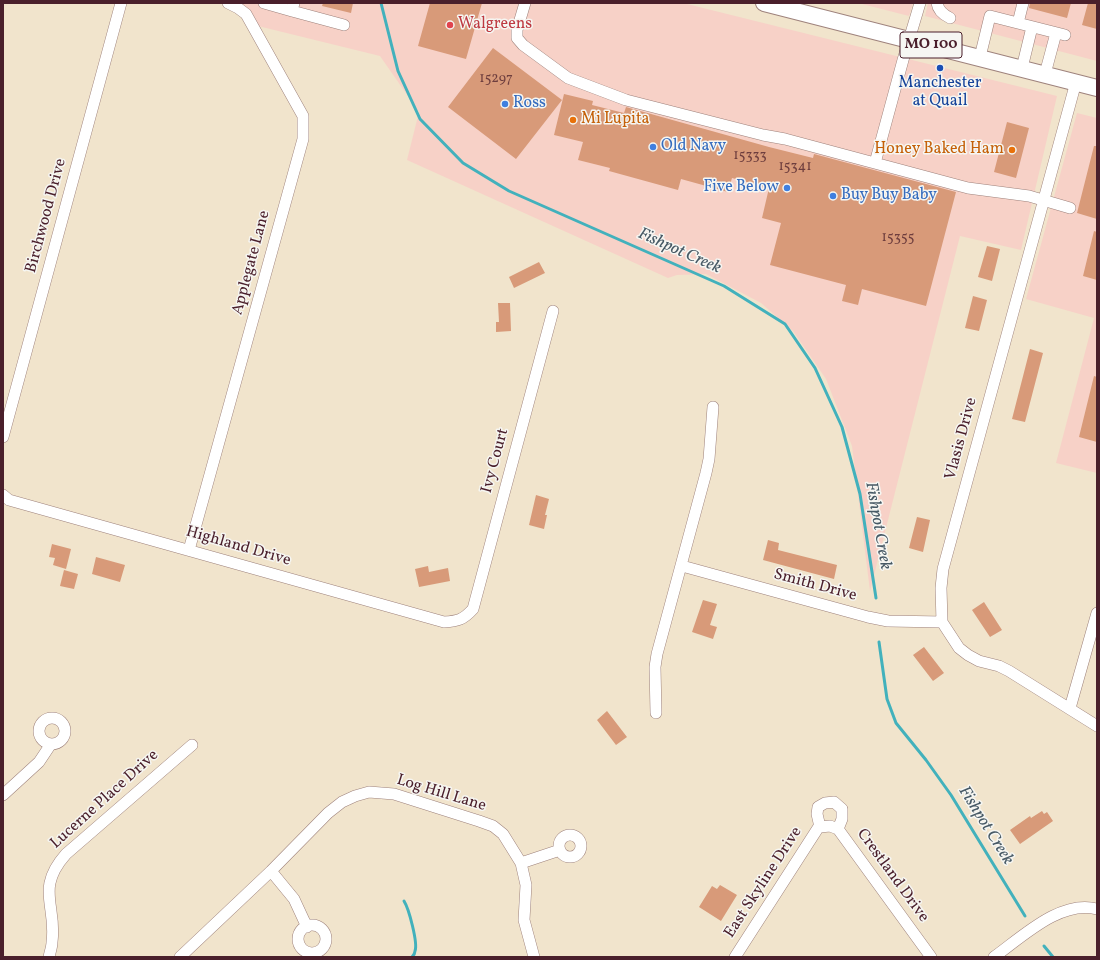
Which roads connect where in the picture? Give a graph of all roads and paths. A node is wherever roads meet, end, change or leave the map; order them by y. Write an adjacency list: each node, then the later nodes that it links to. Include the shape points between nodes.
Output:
1 (122, 3): 25 (street, Birchwood Drive)
2 (228, 3): 27 (street, Applegate Lane, via 246,14 303,116 304,128)
3 (264, 3): 9 (street)
4 (525, 3): 20 (street, via 517,38 568,78 626,100)
5 (764, 3): 14 (highway, MO 100)
6 (920, 3): 14 (street)
7 (938, 3): 10 (street, via 937,6 943,15)
8 (1023, 3): 11 (street)
9 (293, 7): 12 (street)
10 (950, 18)
11 (1018, 23): 13 (street); 15 (street, via 990,16)
12 (344, 25)
13 (1032, 27): 16 (street); 17 (street, via 1060,34)
14 (909, 39): 15 (highway, MO 100); 20 (street)
15 (980, 57): 16 (highway, MO 100)
16 (1022, 68): 17 (highway, MO 100)
17 (1045, 74): 18 (highway, MO 100)
18 (1076, 82): 19 (highway, MO 100); 21 (street, Vlasis Drive)
19 (1097, 88)
20 (875, 163): 21 (street, via 968,188)
21 (1044, 200): 22 (street); 31 (street, Vlasis Drive, via 943,569)
22 (1070, 208)
23 (554, 310): 30 (street, Ivy Court, via 473,609)
24 (712, 407): 28 (street, via 709,459)
25 (3, 437)
26 (3, 495): 27 (street, Highland Drive, via 9,500)
27 (189, 550): 30 (street, Highland Drive, via 444,622)
28 (682, 566): 31 (street, Smith Drive, via 868,617 888,621); 33 (street, via 657,654)
29 (1097, 613): 32 (street)
30 (466, 618)
31 (942, 622): 32 (street, via 959,648 968,655 1009,671)
32 (1070, 708): 34 (street)
33 (656, 713)
34 (1097, 726)
35 (51, 744): 37 (street, via 39,762)
36 (192, 745): 45 (street, Lucerne Place Drive, via 66,854 57,865 51,878 49,892 52,941)
37 (3, 795)
38 (820, 827): 39 (street, Crestland Drive, via 830,826); 39 (street, via 818,807 834,802 842,809); 48 (street, East Skyline Drive)
39 (838, 829): 49 (street, Crestland Drive)
40 (560, 850): 41 (street)
41 (521, 863): 42 (street, Log Hill Lane, via 503,834 493,826 394,794 369,792 342,802 328,813); 47 (street, Log Hill Lane, via 526,885 524,920)
42 (271, 872): 44 (street, via 294,899); 46 (street, Log Hill Lane)
43 (1097, 909): 50 (street, via 1077,908 1056,914)
44 (307, 926)
45 (49, 957)
46 (180, 957)
47 (534, 957)
48 (735, 957)
49 (931, 957)
50 (994, 957)

